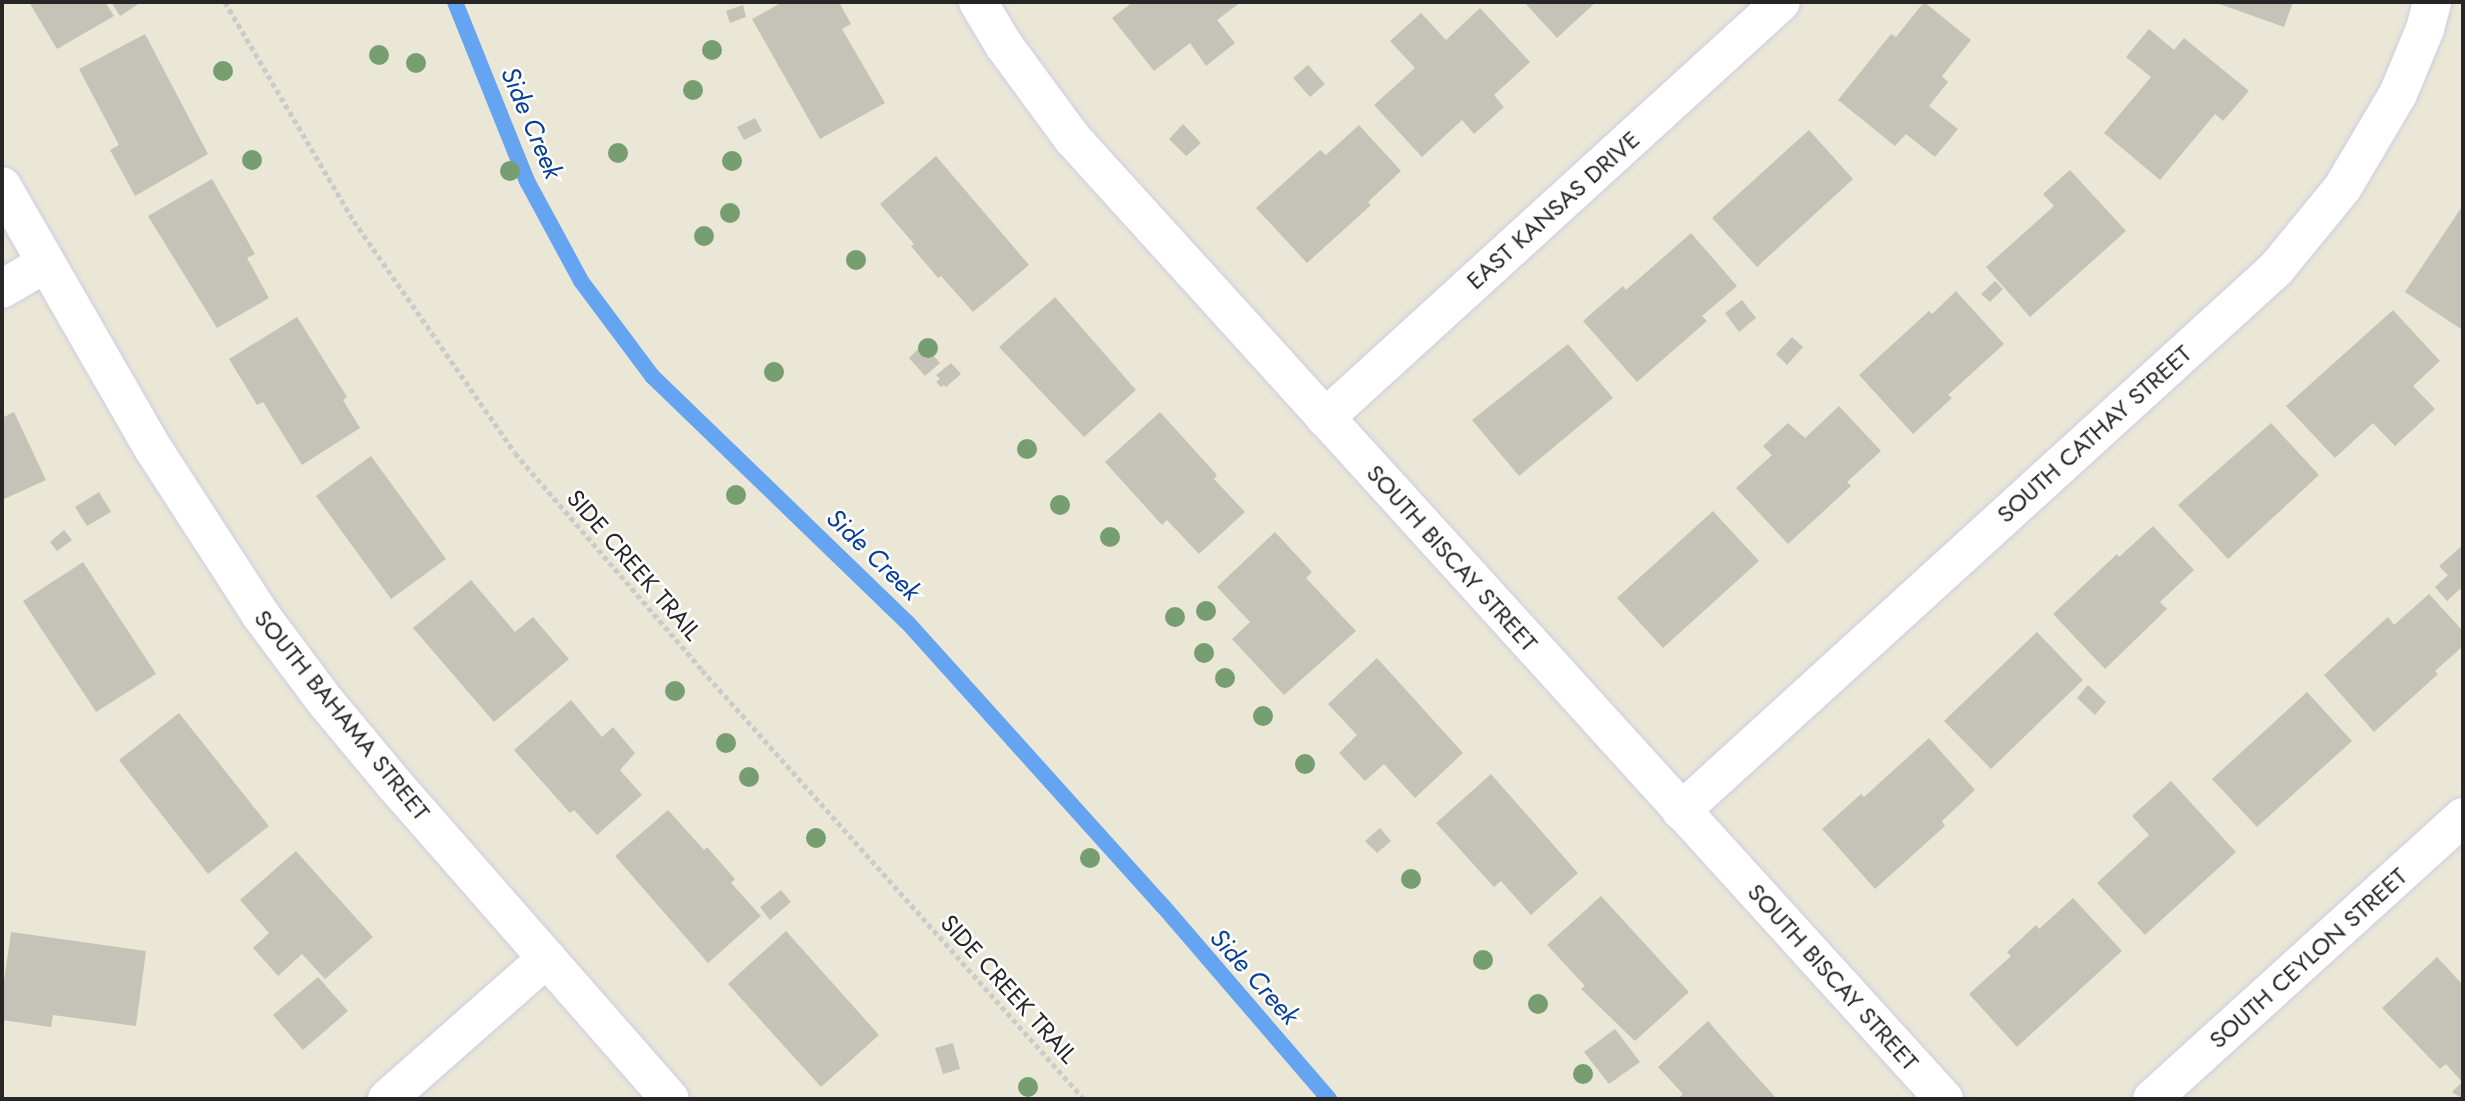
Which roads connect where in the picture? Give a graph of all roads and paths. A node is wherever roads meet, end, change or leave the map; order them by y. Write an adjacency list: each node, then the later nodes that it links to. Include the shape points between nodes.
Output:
1 (225, 2): 14 (path, SIDE CREEK TRAIL, via 355,221 515,453)
2 (978, 2): 8 (street, SOUTH BISCAY STREET, via 1072,138)
3 (1781, 2): 8 (street, EAST KANSAS DRIVE)
4 (2432, 2): 9 (street, SOUTH CATHAY STREET, via 2398,94 2343,187 2276,269)
5 (2, 186): 6 (street, SOUTH BAHAMA STREET)
6 (46, 263): 7 (street); 11 (street, SOUTH BAHAMA STREET, via 154,450 260,614 386,775)
7 (2, 289)
8 (1325, 418): 9 (street, SOUTH BISCAY STREET)
9 (1681, 811): 15 (street, SOUTH BISCAY STREET)
10 (2463, 817): 16 (street, SOUTH CEYLON STREET)
11 (547, 958): 12 (street); 13 (street, SOUTH BAHAMA STREET)
12 (387, 1099)
13 (670, 1099)
14 (1084, 1099)
15 (1944, 1099)
16 (2152, 1099)

